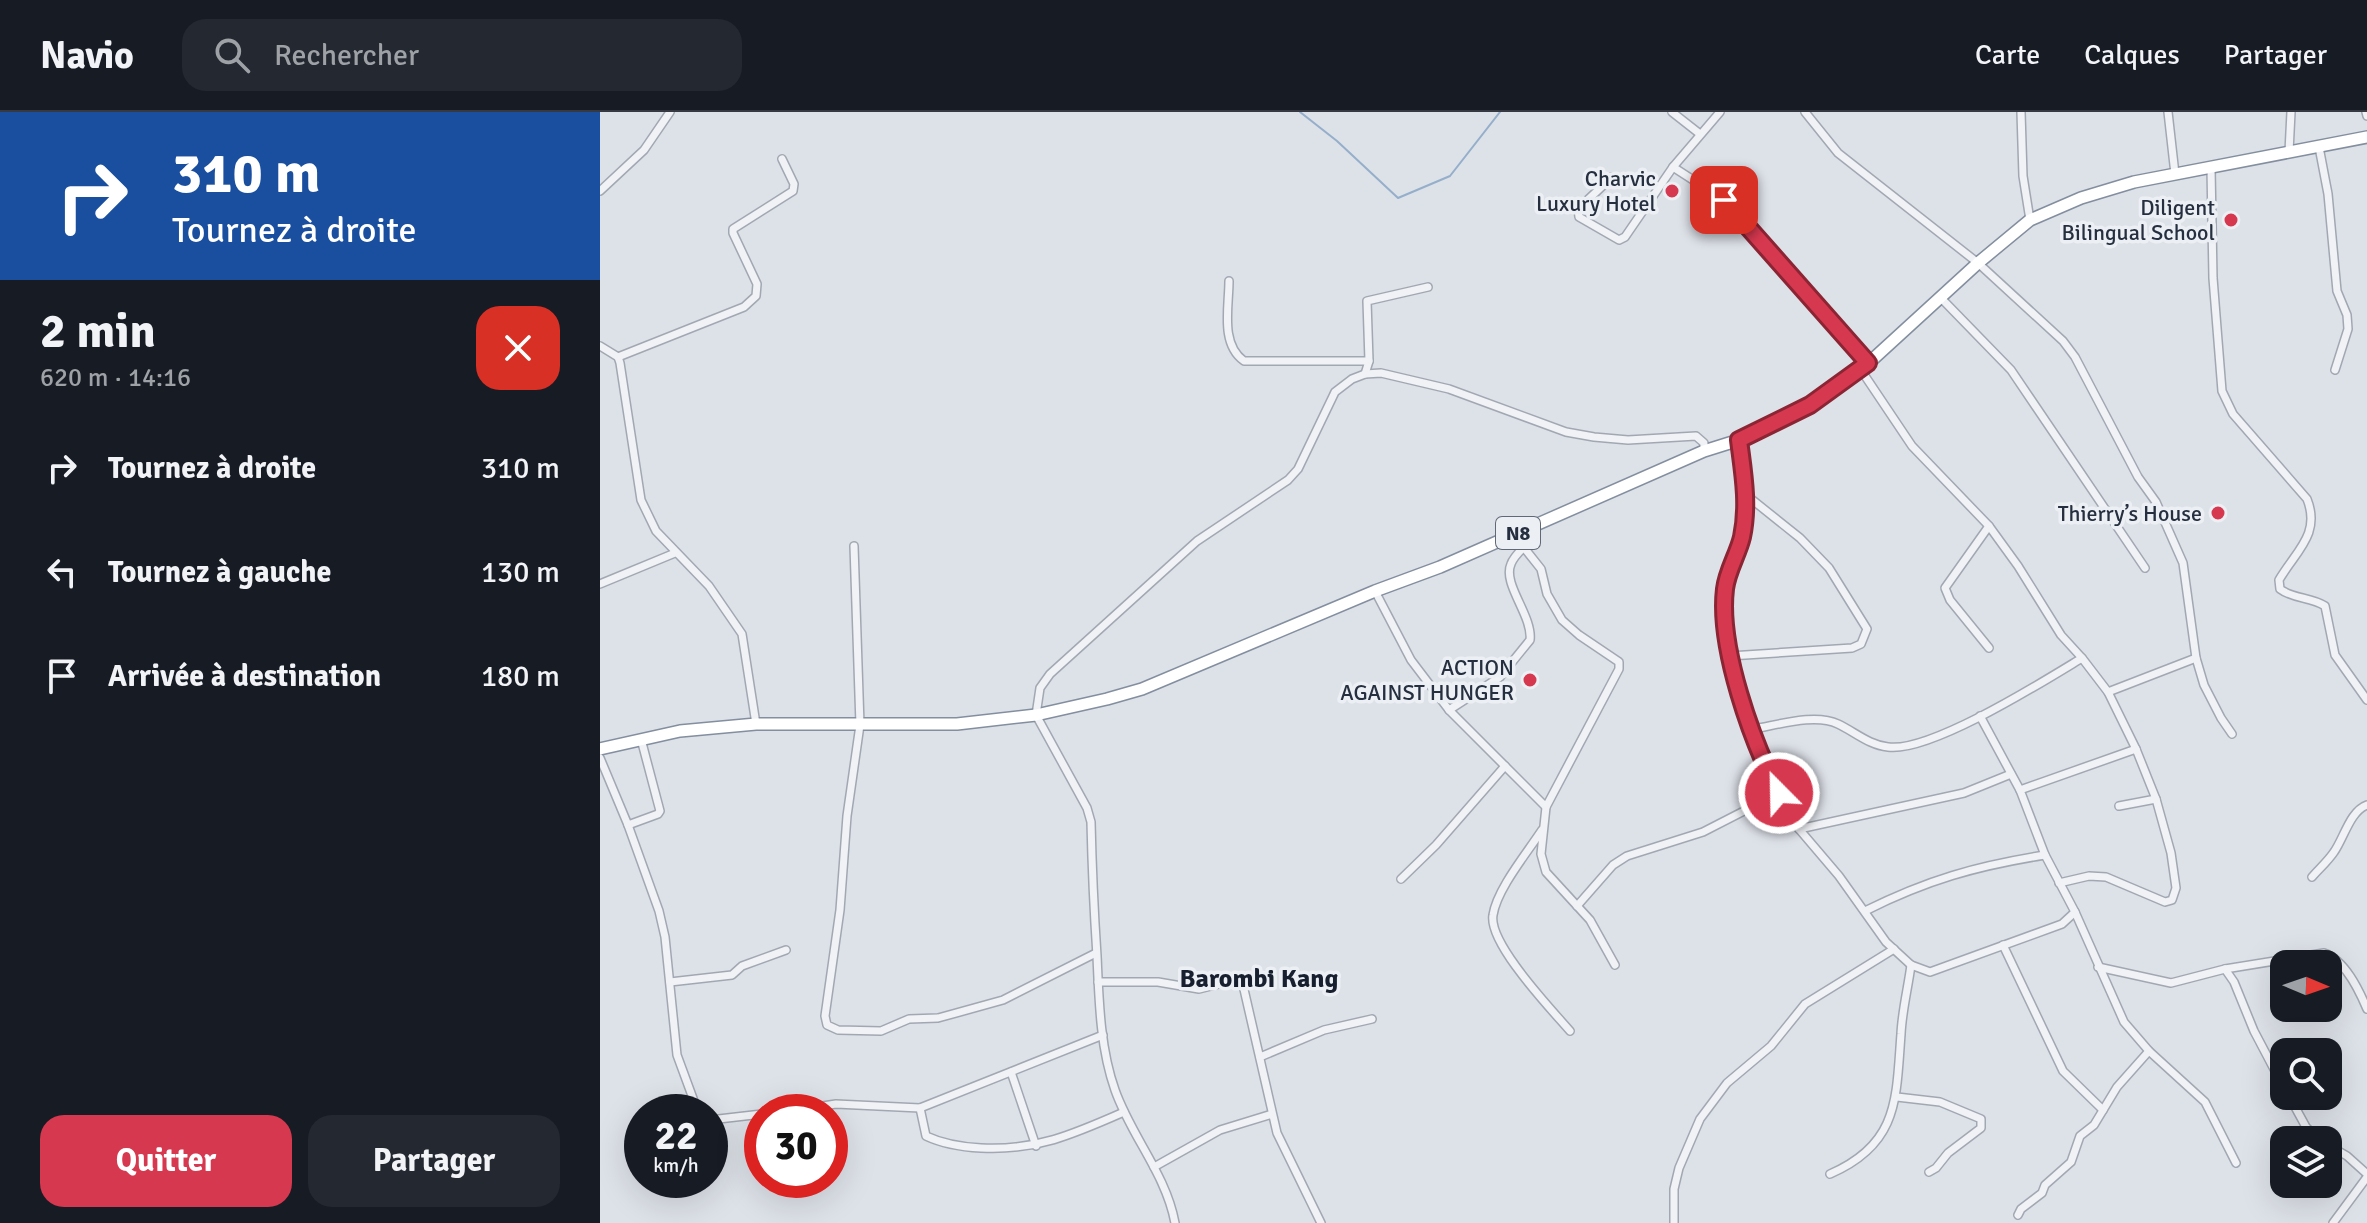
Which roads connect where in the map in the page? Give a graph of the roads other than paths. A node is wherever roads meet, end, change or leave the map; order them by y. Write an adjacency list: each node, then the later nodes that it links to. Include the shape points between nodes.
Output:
1 (670, 112): 17 (street, via 644,150)
2 (1672, 112): 8 (street)
3 (1720, 112): 8 (street)
4 (1805, 112): 19 (street, via 1838,153)
5 (2021, 112): 18 (street)
6 (2168, 112): 15 (street)
7 (2291, 112): 11 (street)
8 (1700, 134): 13 (street)
9 (2367, 137): 10 (highway, N8)
10 (2319, 147): 11 (highway, N8); 27 (street, via 2337,291 2347,315)
11 (2289, 152): 14 (highway, N8)
12 (782, 159): 24 (street, via 793,191 733,229 757,284 756,296 744,307)
13 (1673, 167): 16 (street, via 1619,240 1577,212); 26 (street, via 1724,200)
14 (2211, 168): 15 (highway, N8); 45 (street, via 2222,391 2233,414 2312,510 2308,535 2279,580 2280,589 2325,606 2335,655)
15 (2175, 174): 18 (highway, N8, via 2081,198)
16 (1612, 177)
17 (600, 191)
18 (2030, 220): 19 (highway, N8)
19 (1978, 263): 22 (highway, N8); 43 (street, via 2063,341 2156,502 2183,563)
20 (1229, 281): 25 (street, via 1229,340 1244,361)
21 (1428, 287): 25 (street, via 1367,301)
22 (1940, 297): 26 (highway, N8); 37 (street, via 2011,370)
23 (600, 346): 24 (street)
24 (618, 357): 36 (street, via 641,500 656,531)
25 (1369, 361): 28 (street)
26 (1864, 366): 29 (highway, N8, via 1810,405); 32 (street, via 1912,446)
27 (2335, 370)
28 (1365, 374): 30 (street, via 1449,389 1566,432 1628,440 1696,436); 47 (street, via 1335,392 1288,480 1197,541 1050,674 1040,688)
29 (1739, 440): 30 (highway, N8); 31 (street)
30 (1704, 451): 33 (highway, N8)
31 (1745, 494): 41 (street, via 1741,539 1725,585); 41 (street, via 1829,568 1867,629 1861,644 1852,648)
32 (1989, 526): 40 (street, via 1945,588); 42 (street)
33 (1514, 535): 35 (street); 39 (highway, N8)
34 (854, 546): 50 (street)
35 (1523, 548): 46 (street, via 1509,573 1530,640 1500,677); 64 (street, via 1541,569 1562,620 1619,662)
36 (675, 553): 38 (street); 49 (street, via 709,586 742,634)
37 (2145, 568)
38 (600, 584)
39 (1375, 591): 46 (street, via 1411,660); 47 (highway, N8, via 1142,689)
40 (1989, 648)
41 (1730, 656): 51 (street)
42 (2082, 658): 44 (street); 48 (street)
43 (2196, 658): 44 (street); 52 (street, via 2204,685)
44 (2108, 692): 55 (street)
45 (2367, 700)
46 (1449, 710): 57 (street)
47 (1036, 715): 50 (highway, N8, via 957,724); 78 (street, via 1091,822)
48 (1980, 716): 51 (street, via 1912,746 1889,748 1821,719); 58 (street)
49 (756, 724): 50 (highway, N8); 53 (highway, N8)
50 (860, 725): 78 (street, via 825,1016 830,1029 881,1031 909,1019 938,1018 1003,1000)
51 (1753, 729): 60 (street)
52 (2232, 734)
53 (641, 738): 54 (highway, N8); 65 (street, via 660,811)
54 (600, 749)
55 (2136, 749): 59 (street); 61 (street)
56 (600, 758): 65 (street)
57 (1505, 766): 64 (street); 70 (street)
58 (2011, 774): 59 (street); 67 (street, via 1964,793)
59 (2020, 790): 68 (street)
60 (1779, 793): 67 (street); 72 (street, via 1703,832 1627,856)
61 (2156, 799): 63 (street); 71 (street, via 2175,875 2172,900 2165,902 2106,877)
62 (2367, 805): 69 (street)
63 (2119, 806)
64 (1546, 807): 66 (street)
65 (628, 825): 83 (street, via 659,911)
66 (1543, 828): 72 (street, via 1546,872); 89 (street, via 1500,896 1492,925 1496,938)
67 (1799, 829): 73 (street)
68 (2045, 855): 71 (street); 73 (street, via 1915,886)
69 (2312, 877)
70 (1401, 879)
71 (2059, 883): 74 (street)
72 (1577, 906): 79 (street)
73 (1865, 911): 76 (street)
74 (2075, 912): 75 (street, via 2062,924); 81 (street)
75 (2003, 945): 80 (street, via 1930,972); 99 (street, via 2063,1071)
76 (1894, 949): 80 (street); 112 (street, via 1805,1004 1771,1046 1727,1083 1700,1119 1679,1168)
77 (786, 950): 83 (street, via 732,975)
78 (1096, 953): 84 (street)
79 (1615, 965)
80 (1911, 965): 96 (street)
81 (2098, 967): 82 (street, via 2171,983); 91 (street, via 2124,1022)
82 (2225, 969): 86 (street, via 2324,953 2333,956); 93 (street)
83 (670, 982): 95 (street, via 677,1055)
84 (1098, 982): 90 (street); 92 (street, via 1158,982 1199,989 1239,981)
85 (2367, 983): 86 (street)
86 (2358, 988): 87 (street)
87 (2367, 1009)
88 (1372, 1019): 92 (street, via 1324,1030)
89 (1570, 1031)
90 (1103, 1035): 94 (street); 100 (street)
91 (2149, 1051): 99 (street); 104 (street, via 2205,1102)
92 (1260, 1057): 101 (street)
93 (2270, 1061)
94 (1011, 1072): 98 (street); 102 (street)
95 (691, 1094)
96 (1897, 1097): 106 (street, via 1940,1102 1981,1119 1981,1128); 107 (street, via 1875,1144 1856,1162)
97 (848, 1105): 98 (street)
98 (920, 1108): 102 (street, via 926,1136 936,1141 990,1148)
99 (2103, 1110): 109 (street, via 2080,1136 2071,1162)
100 (1124, 1112): 102 (street); 105 (street)
101 (1272, 1114): 105 (street, via 1220,1130); 111 (street)
102 (1036, 1146)
103 (2342, 1153): 108 (street)
104 (2236, 1163)
105 (1154, 1167): 110 (street)
106 (1929, 1172)
107 (1830, 1174)
108 (2367, 1176): 113 (street)
109 (2018, 1215)
110 (1175, 1223)
111 (1321, 1223)
112 (1674, 1223)
113 (2333, 1223)

